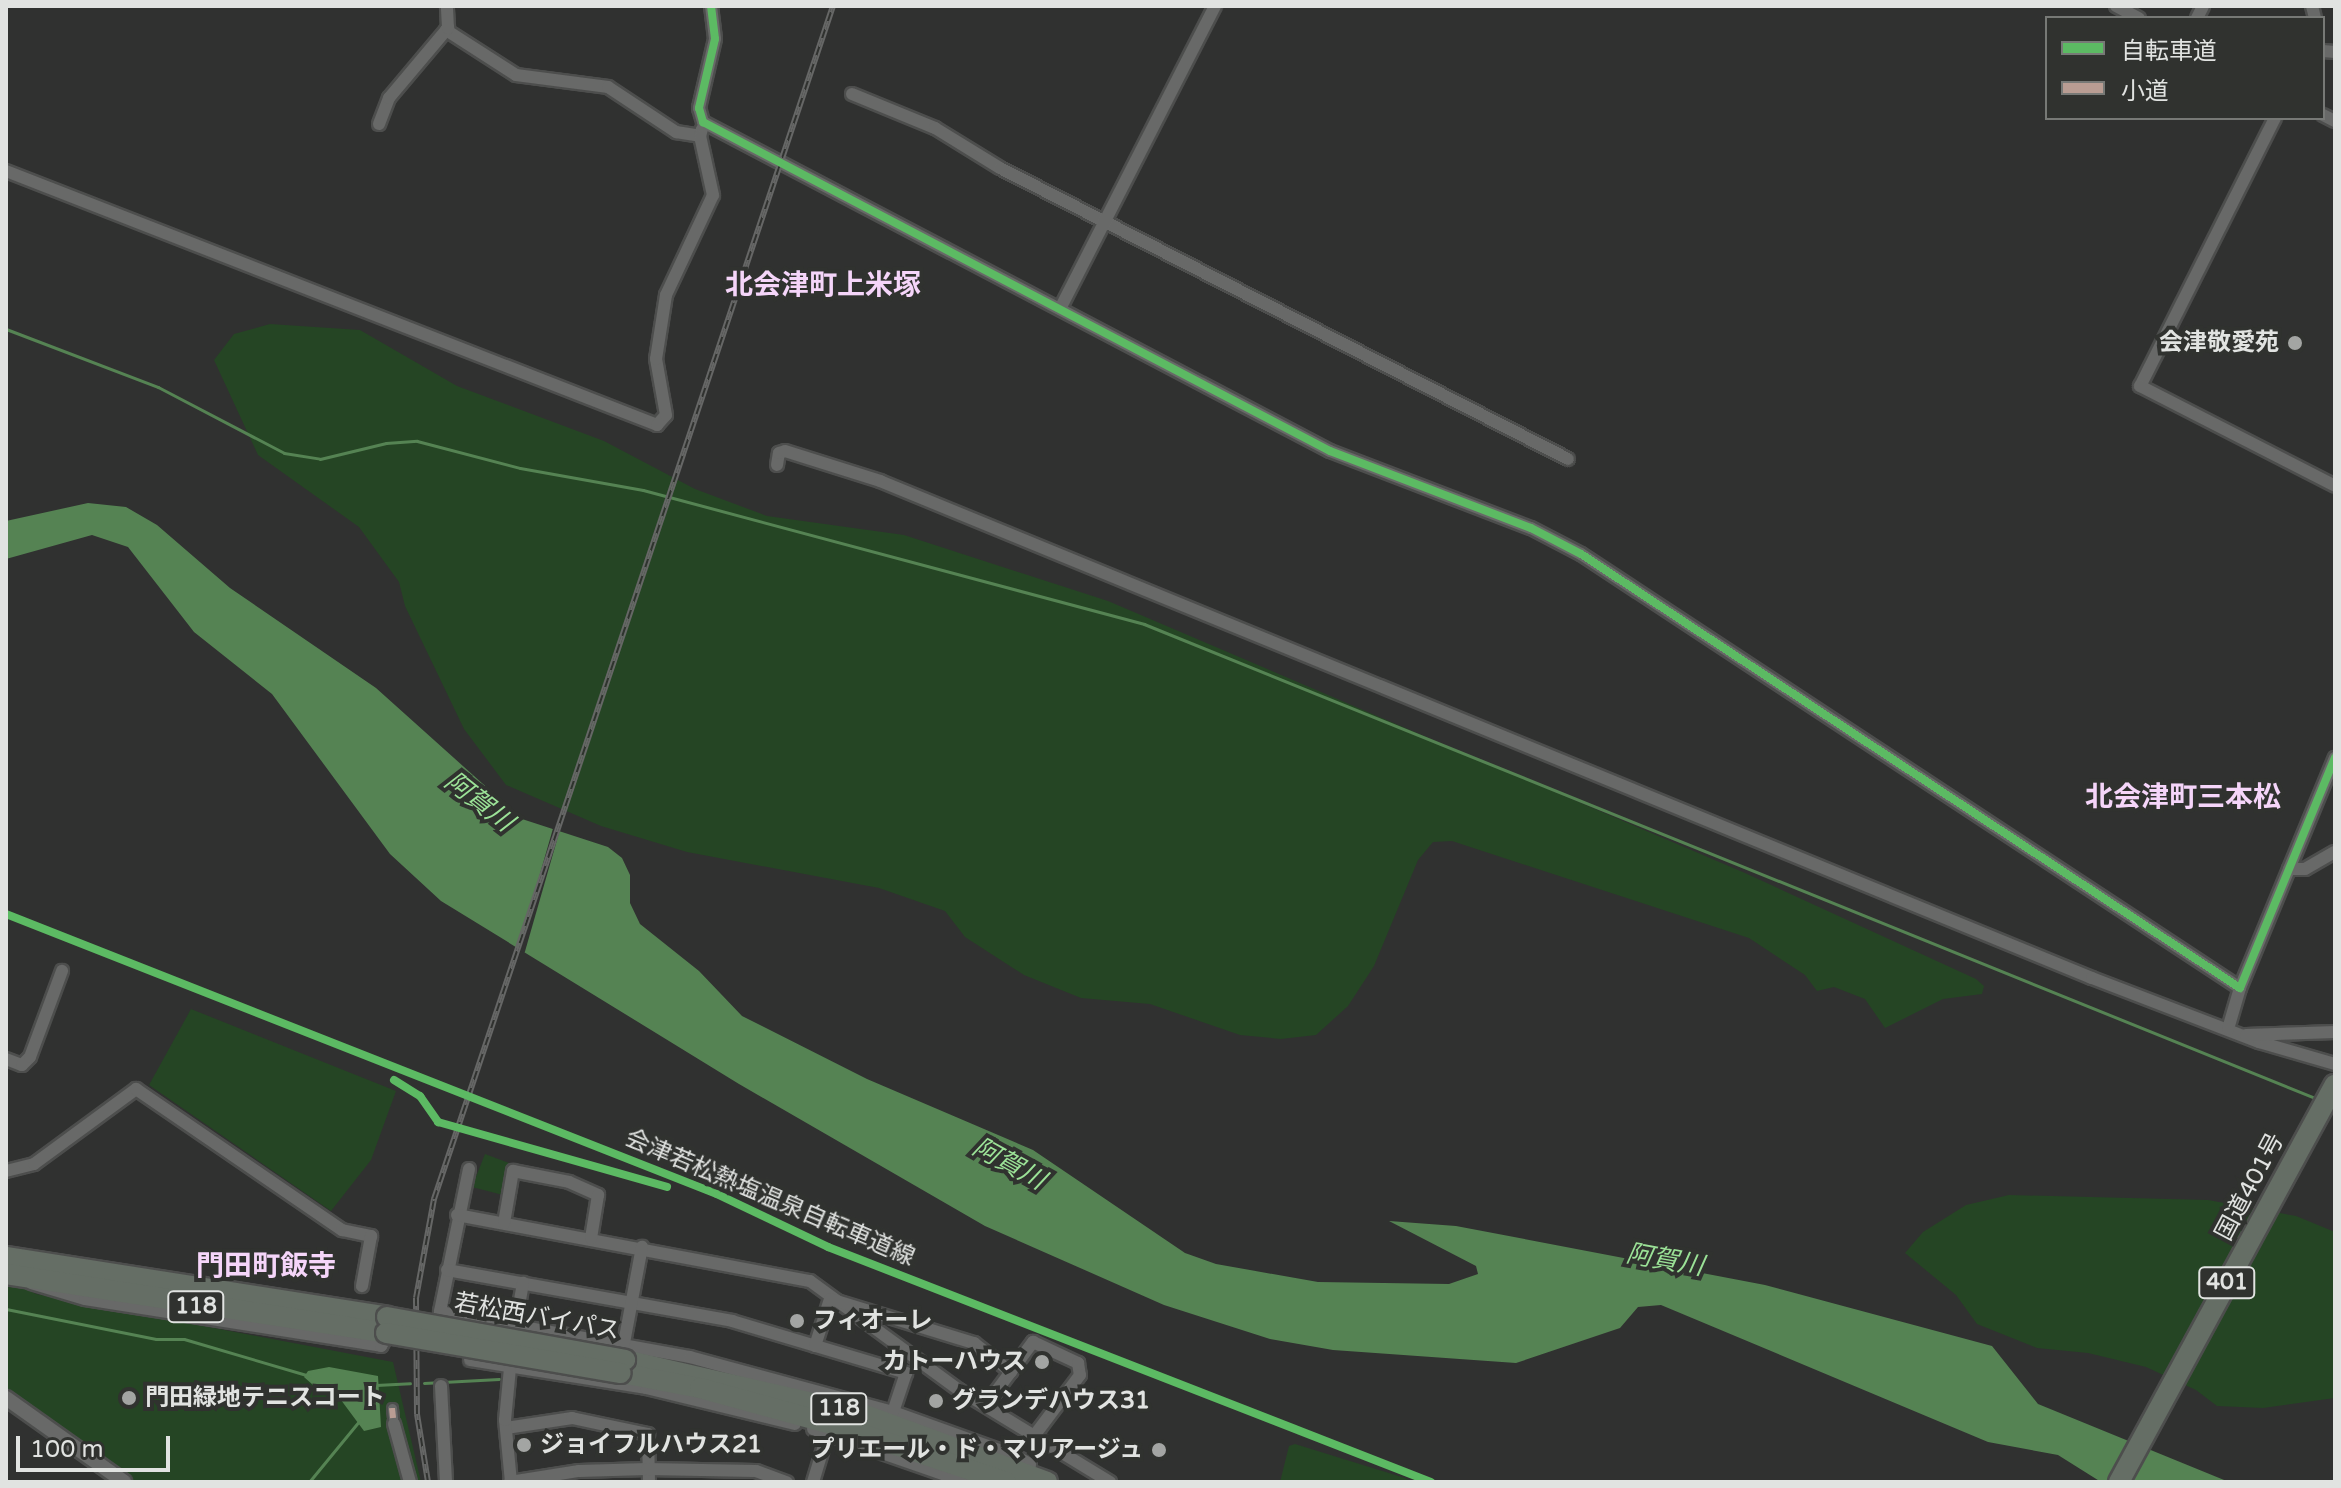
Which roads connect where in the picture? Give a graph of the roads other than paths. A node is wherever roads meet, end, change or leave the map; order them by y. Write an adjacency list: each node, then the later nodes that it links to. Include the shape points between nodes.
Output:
1 (447, 6): 6 (street)
2 (711, 6): 9 (street, via 715,39 699,108)
3 (1215, 6): 13 (street)
4 (2116, 6): 5 (street)
5 (2135, 16)
6 (446, 30): 10 (street, via 389,98); 11 (street, via 516,75 608,87 676,132)
7 (852, 94): 13 (street, via 935,128)
8 (2274, 120): 17 (street, via 2140,386)
9 (703, 122): 11 (street); 14 (street)
10 (379, 124)
11 (700, 136): 12 (street, via 713,195 666,295 656,359 666,415 657,425)
12 (6, 171)
13 (1104, 223): 14 (street); 15 (street)
14 (1061, 307): 22 (street, via 1330,451 1531,528 1581,554)
15 (1568, 459)
16 (777, 465): 23 (street, via 779,453 785,451 880,481)
17 (2335, 486)
18 (2335, 758): 20 (street)
19 (2335, 852): 20 (street, via 2305,869)
20 (2289, 869): 22 (street)
21 (62, 971): 26 (street, via 30,1057 22,1065)
22 (2240, 988): 23 (street)
23 (2228, 1029): 25 (street)
24 (2335, 1032): 25 (street)
25 (2243, 1036): 27 (street)
26 (6, 1059)
27 (2335, 1064)
28 (2335, 1085): 72 (highway, 国道401号 / 401)
29 (469, 1169): 31 (street)
30 (6, 1171): 39 (street, via 34,1164 136,1089 342,1230 371,1236)
31 (457, 1215): 32 (street); 36 (street)
32 (504, 1223): 33 (street); 33 (street, via 513,1171 569,1182 598,1195)
33 (591, 1238): 34 (street)
34 (642, 1247): 40 (street, via 810,1281); 41 (street)
35 (6, 1255): 37 (street, via 388,1310 393,1316 381,1346 85,1299); 43 (highway, 若松西バイパス / 118)
36 (447, 1270): 38 (street); 42 (street, via 440,1312)
37 (13, 1276): 43 (highway, 若松西バイパス / 118)
38 (523, 1283): 41 (street); 42 (street)
39 (362, 1286)
40 (830, 1299): 44 (street); 45 (street); 49 (street, via 974,1343)
41 (631, 1301): 44 (street, via 732,1321); 46 (street)
42 (516, 1323): 46 (street); 48 (street)
43 (387, 1325): 46 (highway, 若松西バイパス / 118, bridge)
44 (815, 1346): 50 (street)
45 (913, 1358): 50 (street); 53 (street)
46 (617, 1359): 48 (street); 54 (street); 62 (highway, 若松西バイパス / 118, via 865,1415); 69 (street); 70 (highway, 若松西バイパス / 118)
47 (470, 1360): 48 (street)
48 (511, 1365): 56 (street)
49 (1011, 1372): 53 (street); 57 (street, via 1033,1342 1078,1363 1080,1375)
50 (906, 1373): 54 (street)
51 (441, 1386): 65 (street)
52 (6, 1398): 63 (street)
53 (986, 1405): 57 (street)
54 (893, 1412): 62 (street, via 1013,1455 1030,1464)
55 (393, 1416): 64 (street)
56 (506, 1428): 59 (street, via 572,1418 648,1434); 66 (street)
57 (1034, 1436): 71 (street)
58 (826, 1439): 68 (street)
59 (648, 1475): 60 (street); 61 (street)
60 (580, 1476): 66 (street)
61 (754, 1476): 67 (street)
62 (1038, 1479)
63 (124, 1482)
64 (410, 1482)
65 (446, 1482)
66 (511, 1482)
67 (787, 1482)
68 (813, 1482)
69 (965, 1482)
70 (1006, 1482)
71 (1110, 1482)
72 (2119, 1482)

